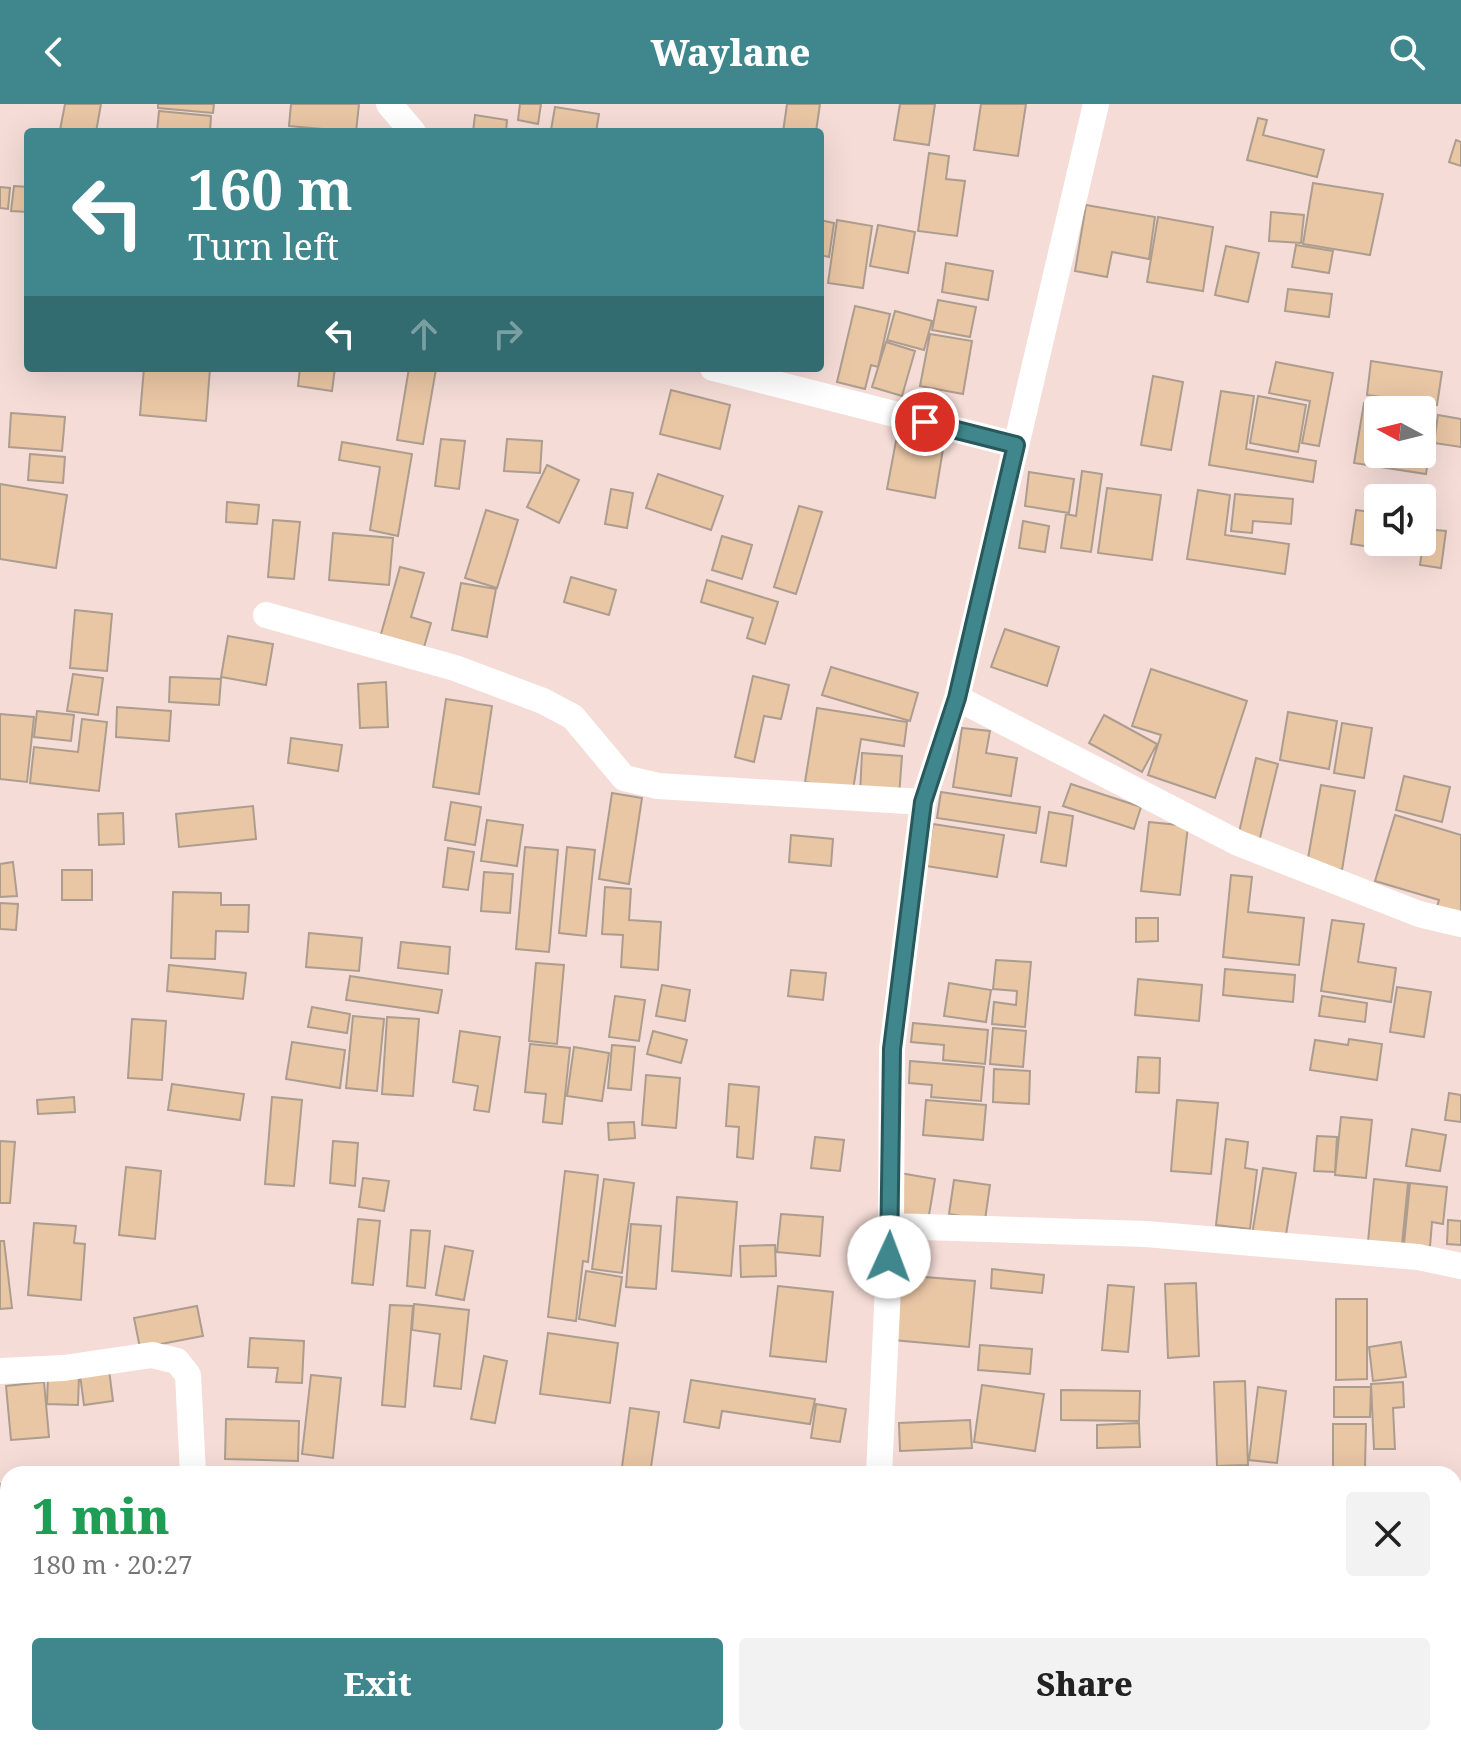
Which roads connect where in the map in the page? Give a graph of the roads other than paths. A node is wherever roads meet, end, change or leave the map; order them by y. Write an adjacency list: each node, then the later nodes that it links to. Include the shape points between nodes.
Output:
1 (389, 104): 3 (street)
2 (1096, 104): 5 (street)
3 (410, 128)
4 (729, 372): 5 (street)
5 (1016, 445): 7 (street)
6 (266, 615): 8 (street, via 455,668 543,701 573,717 624,778 658,786)
7 (957, 698): 8 (street); 9 (street, via 1238,843 1419,914)
8 (923, 802): 10 (street, via 892,1049)
9 (1461, 924)
10 (891, 1226): 11 (street, via 1146,1234 1418,1257); 14 (street)
11 (1461, 1266)
12 (0, 1371): 13 (street, via 152,1355 177,1361 188,1375)
13 (193, 1466)
14 (879, 1466)

